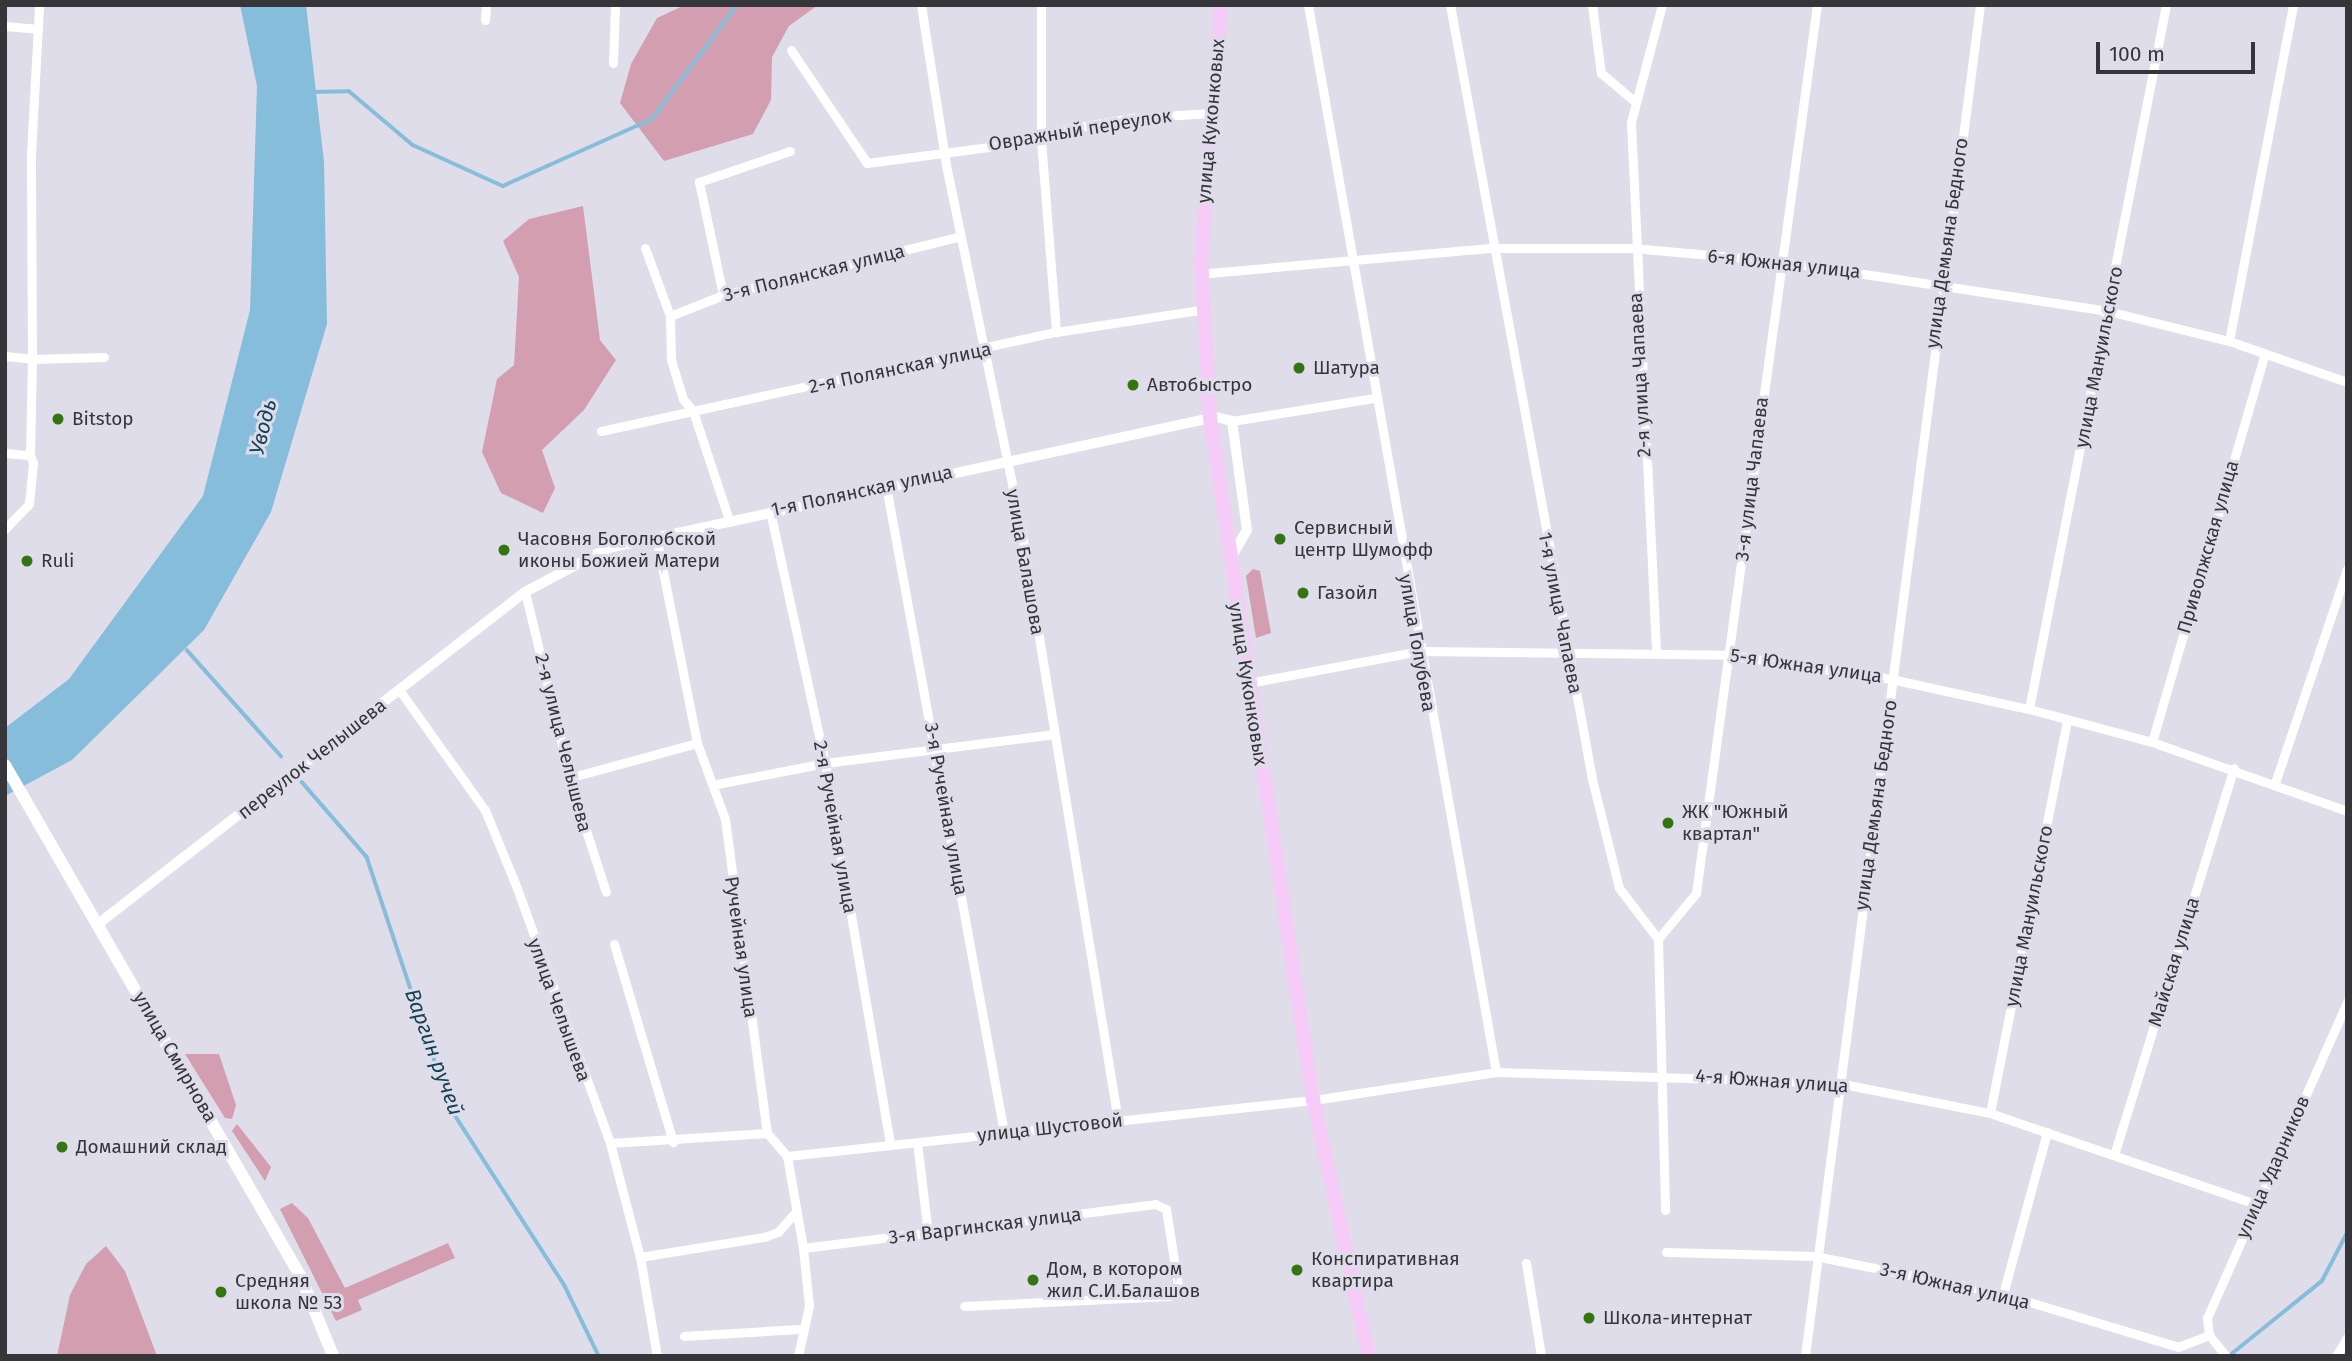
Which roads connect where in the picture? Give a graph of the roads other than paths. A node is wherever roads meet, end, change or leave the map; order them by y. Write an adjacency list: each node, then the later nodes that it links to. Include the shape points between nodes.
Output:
1 (39, 5): 18 (street)
2 (486, 5): 16 (street)
3 (615, 5): 20 (street)
4 (920, 5): 24 (street, улица Балашова)
5 (1041, 5): 23 (street)
6 (1221, 5): 22 (main road, улица Куконковых)
7 (1230, 5): 32 (main road, улица Куконковых)
8 (1308, 5): 30 (street, улица Голубева)
9 (1450, 5): 28 (street, 1-я улица Чапаева)
10 (1592, 5): 21 (street, via 1601,73)
11 (1662, 5): 21 (street, 2-я улица Чапаева)
12 (1817, 5): 31 (street, 3-я улица Чапаева)
13 (1980, 5): 33 (street, улица Демьяна Бедного)
14 (2166, 5): 36 (street, улица Мануильского)
15 (2293, 5): 39 (street)
16 (485, 20)
17 (5, 26): 18 (street)
18 (38, 29): 44 (street, via 31,154)
19 (791, 50): 24 (street, Овражный переулок, via 867,163)
20 (612, 63)
21 (1633, 100): 29 (street, 2-я улица Чапаева)
22 (1211, 113): 23 (street, Овражный переулок, via 1131,118 1056,131); 35 (main road, улица Куконковых)
23 (1041, 140): 24 (street, Овражный переулок); 38 (street)
24 (946, 149): 26 (street, улица Балашова)
25 (790, 150): 34 (street, via 699,182)
26 (961, 236): 34 (street, 3-я Полянская улица); 40 (street, улица Балашова)
27 (645, 248): 37 (street)
28 (1490, 248): 29 (street, 6-я Южная улица); 30 (street, 6-я Южная улица); 62 (street, 1-я улица Чапаева)
29 (1632, 248): 31 (street, 6-я Южная улица); 63 (street, 2-я улица Чапаева)
30 (1350, 257): 32 (street, 6-я Южная улица); 46 (street, улица Голубева)
31 (1778, 261): 33 (street, 6-я Южная улица); 65 (street, 3-я улица Чапаева)
32 (1209, 273): 48 (main road, улица Куконковых)
33 (1940, 282): 36 (street, 6-я Южная улица); 66 (street, улица Демьяна Бедного)
34 (723, 295): 37 (street, 3-я Полянская улица)
35 (1200, 310): 38 (street, 2-я Полянская улица); 48 (main road, улица Куконковых)
36 (2108, 311): 39 (street, 6-я Южная улица); 69 (street, улица Мануильского)
37 (670, 316): 47 (street, via 671,360)
38 (1056, 332): 40 (street, 2-я Полянская улица)
39 (2230, 341): 41 (street, 6-я Южная улица)
40 (984, 352): 47 (street, 2-я Полянская улица); 53 (street, улица Балашова)
41 (2265, 353): 45 (street, 6-я Южная улица); 72 (street, Приволжская улица)
42 (5, 356): 44 (street)
43 (104, 357): 44 (street)
44 (32, 359): 52 (street)
45 (2347, 382)
46 (1374, 398): 49 (street); 64 (street, улица Голубева)
47 (693, 411): 50 (street, 2-я Полянская улица); 56 (street)
48 (1213, 418): 49 (street); 53 (street, 1-я Полянская улица); 59 (main road, улица Куконковых); 67 (main road, улица Куконковых)
49 (1232, 421): 59 (street, via 1247,530)
50 (601, 431)
51 (5, 453): 52 (street)
52 (30, 455): 57 (street, via 29,505)
53 (1007, 459): 54 (street, 1-я Полянская улица); 71 (street, улица Балашова)
54 (886, 486): 55 (street, 1-я Полянская улица); 74 (street, 3-я Ручейная улица)
55 (770, 511): 56 (street, 1-я Полянская улица); 75 (street, 2-я Ручейная улица)
56 (729, 520): 58 (street, 1-я Полянская улица)
57 (5, 529)
58 (656, 536): 61 (street, 1-я Полянская улица, via 578,561); 73 (street, Ручейная улица)
59 (1235, 551): 67 (main road, улица Куконковых)
60 (2347, 569): 79 (street)
61 (524, 592): 68 (street, переулок Челышева); 78 (street, 2-я улица Челышева)
62 (1567, 648): 63 (street, 5-я Южная улица); 64 (street, 5-я Южная улица); 84 (street, 1-я улица Чапаева, via 1619,888)
63 (1656, 650): 65 (street, 5-я Южная улица)
64 (1419, 651): 67 (street, 5-я Южная улица); 87 (street, улица Голубева)
65 (1729, 655): 66 (street, 5-я Южная улица); 84 (street, 3-я улица Чапаева, via 1696,893)
66 (1891, 678): 69 (street, 5-я Южная улица); 89 (street, улица Демьяна Бедного)
67 (1251, 683): 90 (main road, улица Куконковых)
68 (400, 691): 83 (street, переулок Челышева); 98 (street, улица Челышева, via 485,810)
69 (2029, 709): 70 (street, 5-я Южная улица)
70 (2067, 719): 72 (street, 5-я Южная улица); 91 (street, улица Мануильского)
71 (1054, 734): 74 (street); 92 (street, улица Балашова)
72 (2152, 742): 77 (street, 5-я Южная улица)
73 (697, 743): 78 (street); 80 (street, Ручейная улица)
74 (935, 747): 75 (street); 95 (street, 3-я Ручейная улица)
75 (825, 763): 80 (street); 99 (street, 2-я Ручейная улица)
76 (5, 765): 83 (main road, улица Смирнова)
77 (2234, 768): 79 (street, 5-я Южная улица); 100 (street, Майская улица)
78 (572, 777): 82 (street, 2-я улица Челышева)
79 (2275, 783): 81 (street, 5-я Южная улица)
80 (717, 784): 94 (street, Ручейная улица)
81 (2347, 811)
82 (606, 892)
83 (98, 924): 117 (main road, улица Смирнова, via 301,1276)
84 (1658, 939): 88 (street)
85 (614, 944): 96 (street)
86 (2347, 1002): 102 (street, улица Ударников)
87 (1496, 1072): 88 (street, 4-я Южная улица); 90 (street, 4-я Южная улица)
88 (1662, 1074): 89 (street, 4-я Южная улица); 103 (street)
89 (1838, 1083): 91 (street, 4-я Южная улица); 108 (street, улица Демьяна Бедного)
90 (1317, 1099): 92 (street, улица Шустовой); 120 (main road, улица Куконковых)
91 (1990, 1113): 93 (street, 4-я Южная улица)
92 (1118, 1121): 95 (street, улица Шустовой)
93 (2047, 1132): 100 (street, 4-я Южная улица); 111 (street)
94 (767, 1133): 96 (street); 101 (street)
95 (1004, 1133): 97 (street, улица Шустовой)
96 (673, 1142): 98 (street)
97 (917, 1142): 99 (street, улица Шустовой); 105 (street)
98 (610, 1143): 109 (street, улица Челышева)
99 (890, 1145): 101 (street, улица Шустовой)
100 (2114, 1155): 102 (street, 4-я Южная улица)
101 (787, 1156): 104 (street)
102 (2256, 1203): 114 (street, улица Ударников, via 2207,1318)
103 (1665, 1210)
104 (796, 1211): 106 (street); 109 (street, via 778,1232 764,1237)
105 (928, 1234): 106 (street, 3-я Варгинская улица); 112 (street, 3-я Варгинская улица, via 1155,1204 1166,1209 1178,1286 1168,1296)
106 (803, 1248): 113 (street, via 809,1306)
107 (1666, 1252): 108 (street, 3-я Южная улица)
108 (1815, 1256): 111 (street, 3-я Южная улица); 122 (street, улица Демьяна Бедного)
109 (640, 1257): 118 (street, улица Челышева)
110 (1526, 1263): 121 (street)
111 (2003, 1294): 114 (street, 3-я Южная улица, via 2178,1347)
112 (964, 1306)
113 (799, 1329): 115 (street); 119 (street)
114 (2208, 1335): 123 (street)
115 (684, 1336)
116 (2347, 1338): 124 (street)
117 (333, 1356)
118 (657, 1356)
119 (798, 1356)
120 (1370, 1356)
121 (1541, 1356)
122 (1805, 1356)
123 (2227, 1356)
124 (2336, 1356)

